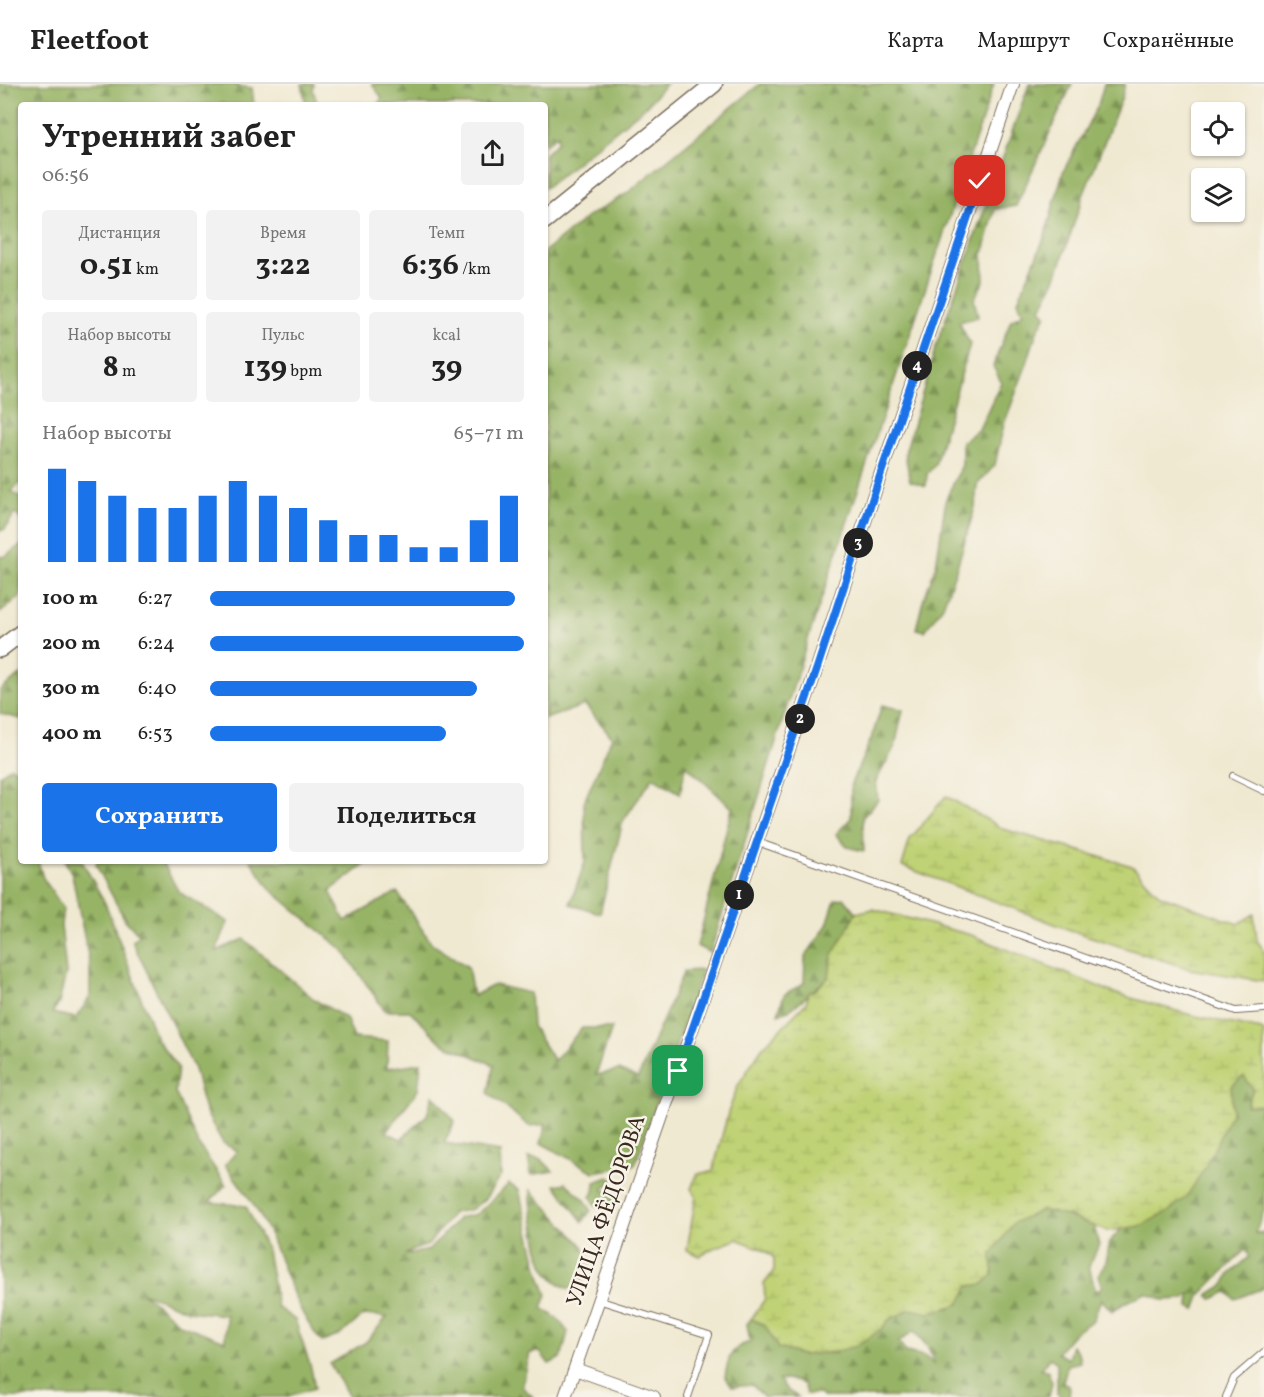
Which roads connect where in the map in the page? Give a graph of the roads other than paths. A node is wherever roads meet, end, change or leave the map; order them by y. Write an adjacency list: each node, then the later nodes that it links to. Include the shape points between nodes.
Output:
1 (714, 84): 3 (main road)
2 (1013, 84): 8 (street, УЛИЦА ФЁДОРОВА)
3 (548, 218)
4 (18, 635): 5 (main road)
5 (0, 649)
6 (1233, 776): 7 (lane)
7 (1264, 791)
8 (757, 842): 9 (lane, via 1236,1011); 10 (street, УЛИЦА ФЁДОРОВА)
9 (1264, 1009)
10 (598, 1300): 12 (street, УЛИЦА ФЁДОРОВА); 15 (lane, via 709,1335)
11 (1264, 1352): 16 (lane, via 1234,1378)
12 (575, 1369): 13 (street, УЛИЦА ФЁДОРОВА); 14 (street)
13 (565, 1397)
14 (654, 1397)
15 (688, 1397)
16 (1226, 1397)

